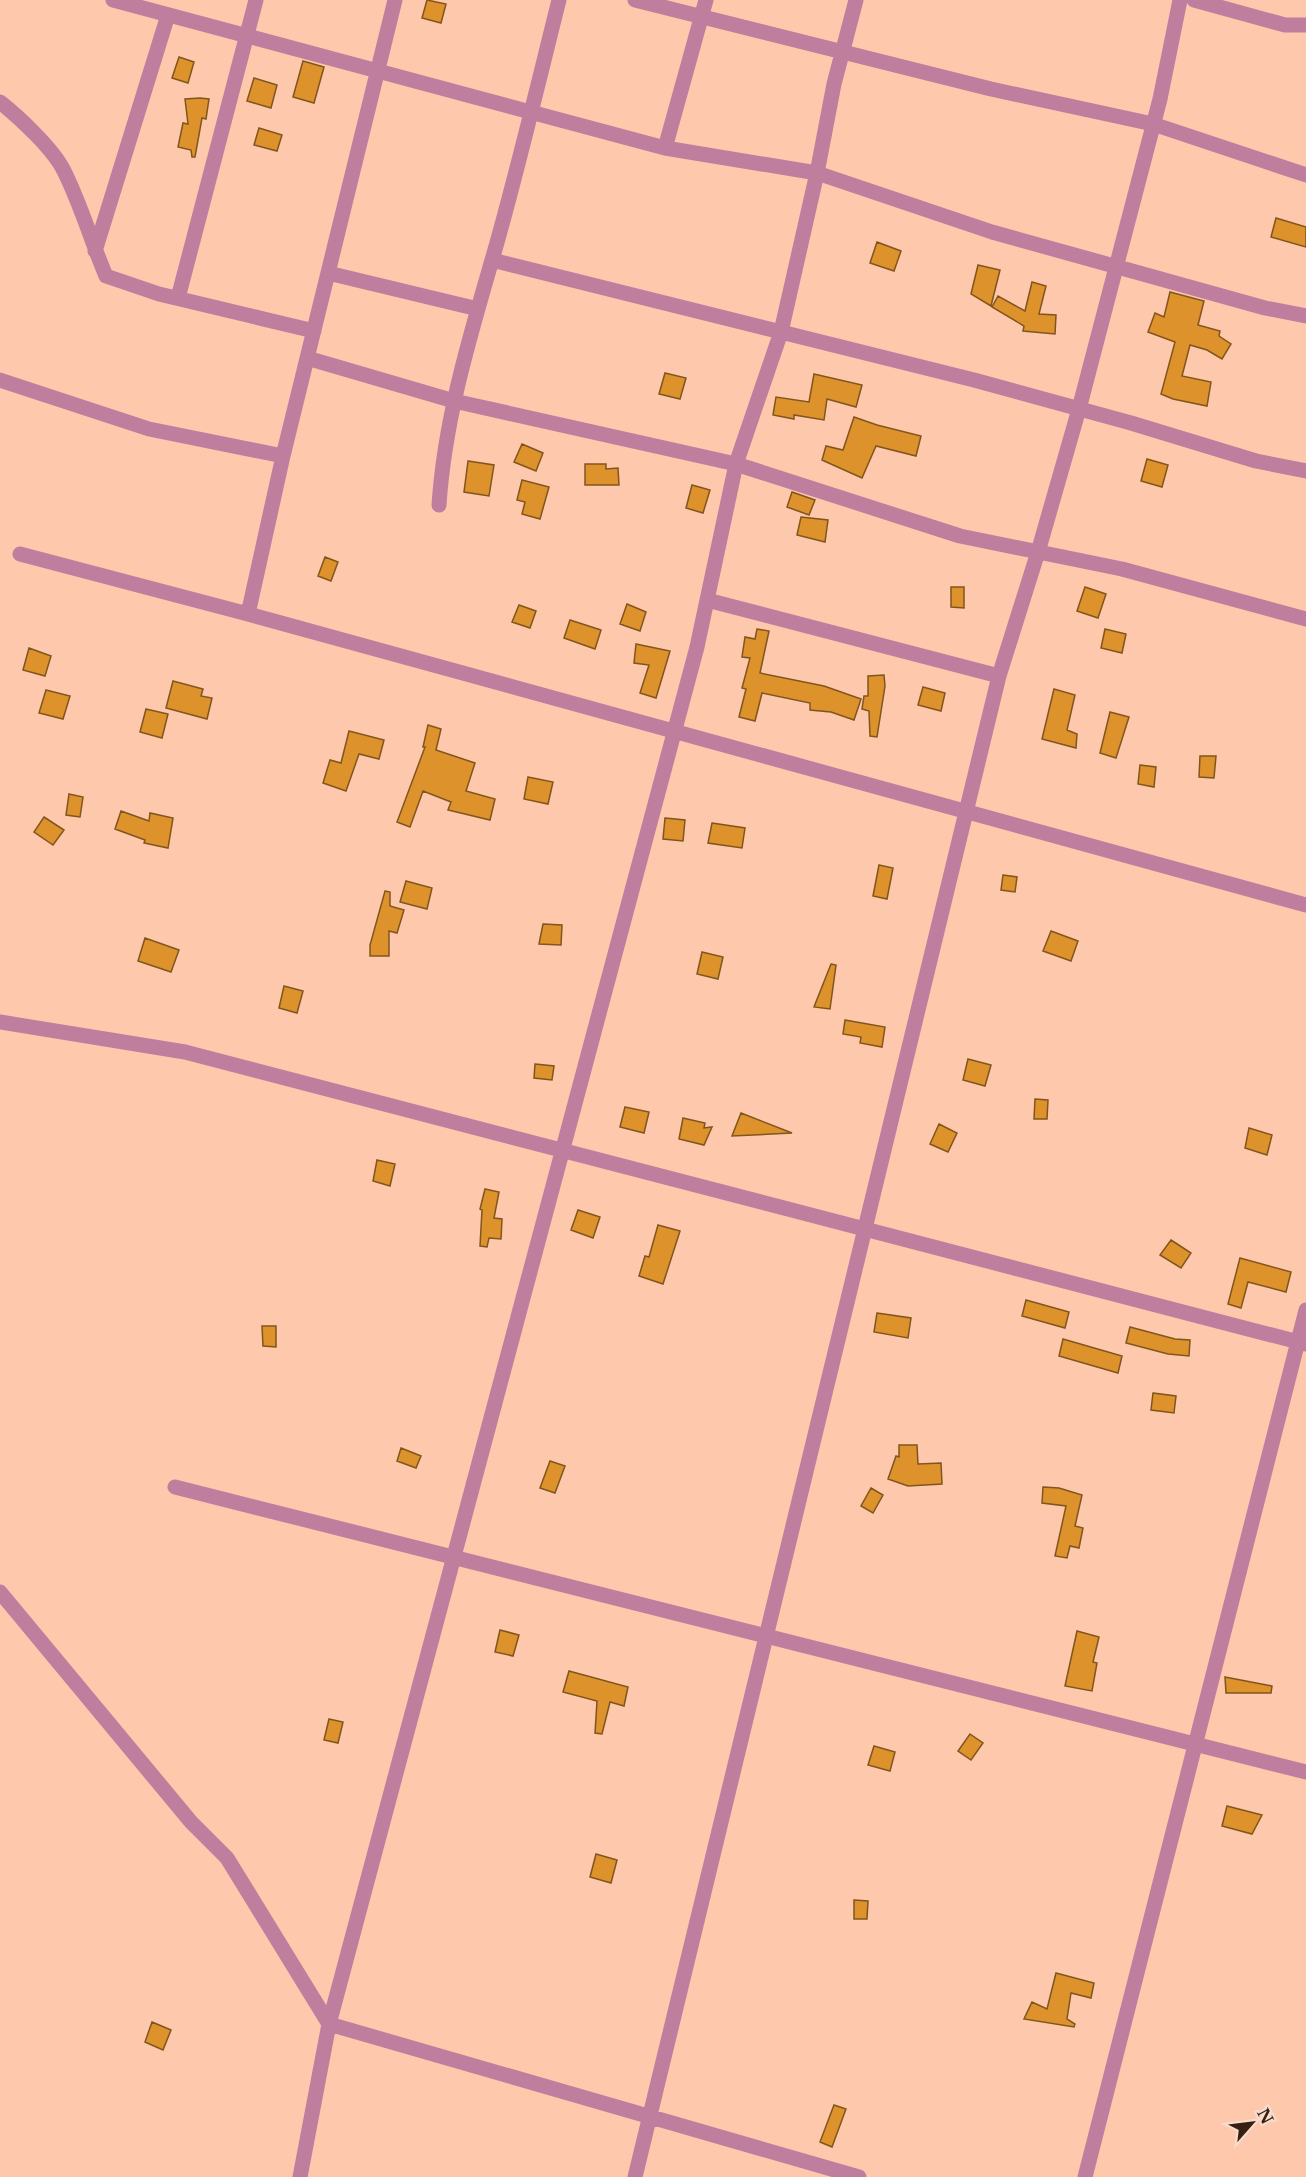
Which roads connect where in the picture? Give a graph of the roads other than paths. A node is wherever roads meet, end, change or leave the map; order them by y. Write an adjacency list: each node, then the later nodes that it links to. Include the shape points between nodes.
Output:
1 (113, 0): 10 (street)
2 (256, 0): 14 (street)
3 (394, 0): 16 (street)
4 (559, 0): 18 (street)
5 (635, 0): 12 (street)
6 (706, 0): 12 (street)
7 (856, 0): 15 (street)
8 (1180, 0): 19 (street)
9 (1194, 0): 13 (street, via 1285,25)
10 (140, 3): 11 (street)
11 (168, 15): 14 (street); 23 (street)
12 (701, 18): 15 (street); 20 (street)
13 (1306, 26)
14 (246, 36): 16 (street); 27 (street)
15 (842, 52): 19 (street); 21 (street)
16 (377, 71): 18 (street); 26 (street)
17 (0, 102): 23 (street, via 21,119 62,167)
18 (531, 112): 20 (street); 24 (street)
19 (1153, 124): 22 (street); 25 (street)
20 (665, 148): 21 (street)
21 (817, 173): 25 (street, via 992,232); 31 (street)
22 (1306, 175)
23 (95, 251): 27 (street, via 106,276)
24 (492, 260): 28 (street); 31 (street)
25 (1115, 267): 29 (street); 35 (street)
26 (328, 273): 28 (street); 30 (street)
27 (178, 298): 30 (street)
28 (478, 309): 34 (street)
29 (1306, 316)
30 (314, 331): 32 (street)
31 (781, 332): 35 (street); 37 (street)
32 (307, 358): 34 (street); 36 (street)
33 (0, 380): 36 (street, via 149,429)
34 (454, 401): 37 (street); 39 (street)
35 (1079, 409): 38 (street, via 1256,461); 40 (street)
36 (283, 456): 43 (street)
37 (736, 464): 40 (street, via 960,536); 42 (street)
38 (1306, 471)
39 (440, 505)
40 (1038, 552): 44 (street, via 1122,569); 45 (street)
41 (20, 554): 43 (street)
42 (707, 600): 45 (street); 46 (street)
43 (248, 614): 46 (street)
44 (1306, 619)
45 (999, 675): 47 (street)
46 (674, 732): 47 (street); 50 (street)
47 (968, 810): 48 (street); 51 (street)
48 (1306, 905)
49 (0, 1022): 50 (street, via 184,1052)
50 (562, 1150): 51 (street); 55 (street)
51 (865, 1229): 53 (street); 57 (street)
52 (1306, 1310): 53 (street)
53 (1302, 1343): 58 (street)
54 (175, 1487): 55 (street)
55 (454, 1557): 57 (street); 60 (street)
56 (0, 1592): 60 (street, via 191,1822 227,1858)
57 (766, 1636): 58 (street); 61 (street)
58 (1196, 1744): 59 (street); 65 (street)
59 (1306, 1772)
60 (329, 2024): 61 (street); 62 (street)
61 (649, 2116): 63 (street); 64 (street)
62 (300, 2177)
63 (635, 2177)
64 (859, 2177)
65 (1085, 2177)

